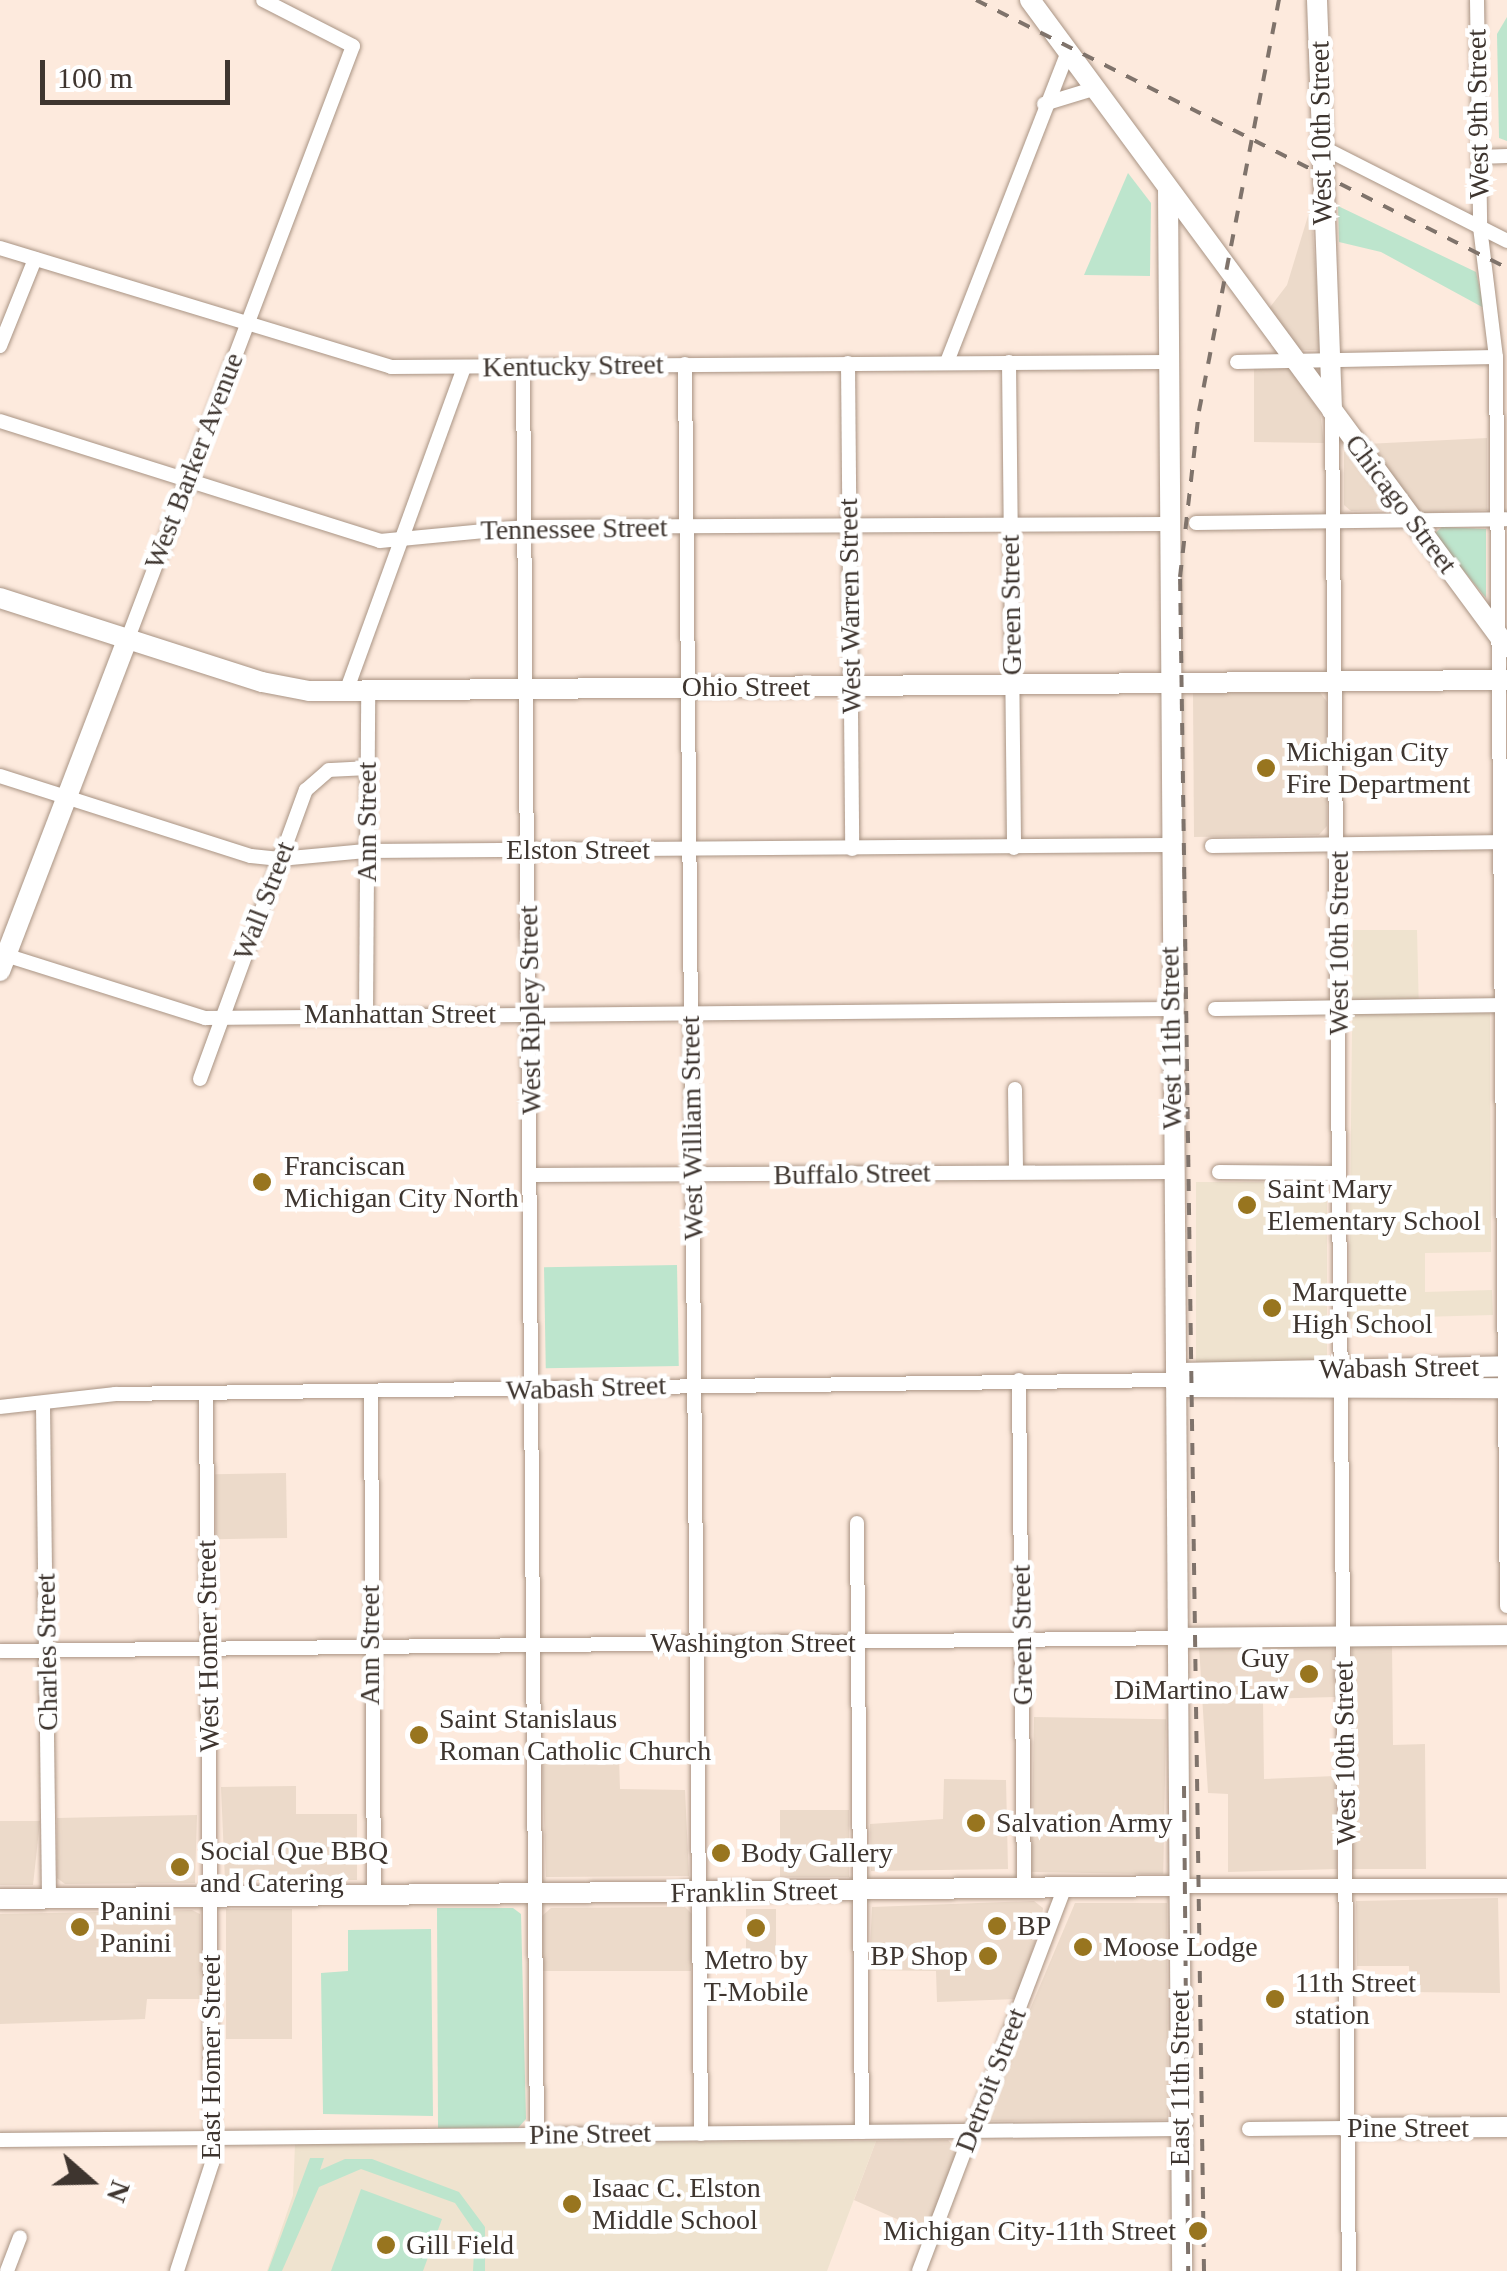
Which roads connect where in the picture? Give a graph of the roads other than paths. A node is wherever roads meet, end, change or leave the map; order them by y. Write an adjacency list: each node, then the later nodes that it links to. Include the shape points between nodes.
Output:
1 (263, 0): 16 (street, West Barker Avenue, via 352,46)
2 (1030, 0): 5 (street, Chicago Street)
3 (1318, 0): 8 (street, West 10th Street)
4 (1477, 0): 10 (street, West 9th Street)
5 (1067, 55): 6 (street, Chicago Street); 7 (street)
6 (1093, 88): 7 (street); 11 (street, Chicago Street)
7 (1044, 104): 20 (street)
8 (1320, 146): 12 (street); 19 (street, West 10th Street)
9 (1507, 156): 10 (street)
10 (1479, 157): 12 (street, West 9th Street)
11 (1168, 190): 22 (street, West 11th Street); 24 (street, Chicago Street, via 1278,331)
12 (1480, 227): 13 (street); 18 (street, West 9th Street)
13 (1507, 240)
14 (0, 248): 15 (street, Kentucky Street)
15 (35, 259): 16 (street, Kentucky Street); 17 (street)
16 (245, 324): 28 (street, Kentucky Street, via 391,366); 31 (street, West Barker Avenue)
17 (0, 346)
18 (1496, 356): 19 (street); 33 (street, West 9th Street)
19 (1329, 360): 24 (street); 29 (street, West 10th Street)
20 (947, 362): 21 (street, Kentucky Street); 25 (street, Kentucky Street)
21 (1009, 362): 22 (street, Kentucky Street); 35 (street, Green Street)
22 (1164, 362): 37 (street, West 11th Street)
23 (1237, 362): 24 (street)
24 (1294, 362): 29 (street, Chicago Street)
25 (848, 363): 26 (street, Kentucky Street); 38 (street, West Warren Street)
26 (685, 364): 27 (street, Kentucky Street); 40 (street, West William Street)
27 (523, 366): 28 (street, Kentucky Street); 39 (street, West Ripley Street)
28 (464, 368): 41 (street)
29 (1332, 413): 32 (street, Chicago Street); 34 (street, West 10th Street)
30 (0, 421): 31 (street, Tennessee Street)
31 (186, 482): 41 (street, Tennessee Street, via 380,540); 43 (street, West Barker Avenue)
32 (1416, 519): 33 (street); 34 (street); 44 (street, Chicago Street)
33 (1502, 519): 44 (street, West 9th Street)
34 (1335, 520): 36 (street); 46 (street, West 10th Street)
35 (1010, 523): 37 (street, Tennessee Street); 38 (street, Tennessee Street); 47 (street, Green Street)
36 (1196, 523)
37 (1167, 524): 48 (street, West 11th Street)
38 (849, 526): 40 (street, Tennessee Street); 49 (street, West Warren Street)
39 (526, 527): 40 (street, Tennessee Street); 41 (street, Tennessee Street); 50 (street, West Ripley Street)
40 (688, 528): 51 (street, West William Street)
41 (406, 534): 52 (street)
42 (0, 598): 43 (street, Ohio Street)
43 (128, 638): 52 (street, Ohio Street, via 262,682); 55 (street, West Barker Avenue)
44 (1503, 642): 45 (street, West 9th Street)
45 (1504, 680): 46 (street, Ohio Street); 56 (street, West 9th Street)
46 (1337, 684): 48 (street, Ohio Street); 58 (street, West 10th Street)
47 (1012, 685): 48 (street, Ohio Street); 49 (street, Ohio Street); 60 (street, Green Street)
48 (1168, 686): 57 (street, West 11th Street)
49 (850, 687): 51 (street, Ohio Street); 62 (street, West Warren Street)
50 (526, 688): 51 (street, Ohio Street); 52 (street, Ohio Street); 64 (street, West Ripley Street)
51 (690, 688): 61 (street, West William Street)
52 (357, 690): 53 (street, Ann Street)
53 (367, 768): 63 (street, Ann Street); 65 (street, Wall Street, via 328,770 314,778)
54 (0, 776): 55 (street, Elston Street)
55 (68, 798): 65 (street, Elston Street, via 251,856); 66 (street, West Barker Avenue)
56 (1504, 842): 58 (street); 67 (street, West 9th Street)
57 (1169, 845): 60 (street, Elston Street); 70 (street, West 11th Street)
58 (1340, 845): 59 (street); 68 (street, West 10th Street)
59 (1212, 846)
60 (1014, 848): 62 (street, Elston Street)
61 (690, 849): 62 (street, Elston Street); 64 (street, Elston Street); 71 (street, West William Street)
62 (852, 849)
63 (366, 851): 64 (street, Elston Street); 65 (street, Elston Street); 73 (street, Ann Street)
64 (528, 851): 72 (street, West Ripley Street)
65 (280, 858): 74 (street, Wall Street)
66 (2, 960): 74 (street, Manhattan Street, via 205,1018)
67 (1505, 1005): 68 (street); 77 (street, West 9th Street)
68 (1340, 1008): 69 (street); 81 (street, West 10th Street)
69 (1214, 1009)
70 (1171, 1010): 71 (street, Manhattan Street); 79 (street, West 11th Street)
71 (691, 1012): 72 (street, Manhattan Street); 83 (street, West William Street)
72 (528, 1013): 73 (street, Manhattan Street); 82 (street, West Ripley Street)
73 (366, 1014): 74 (street, Manhattan Street)
74 (222, 1016): 75 (street, Wall Street)
75 (200, 1079)
76 (1015, 1089): 78 (street)
77 (1505, 1167): 84 (street, West 9th Street)
78 (1016, 1171): 79 (street, Buffalo Street); 83 (street, Buffalo Street)
79 (1172, 1172): 87 (street, West 11th Street)
80 (1219, 1172): 81 (street)
81 (1338, 1173): 85 (street, West 10th Street)
82 (532, 1175): 83 (street, Buffalo Street); 89 (street, West Ripley Street)
83 (692, 1176): 88 (street, West William Street)
84 (1506, 1377): 85 (street, Wabash Street); 95 (street, West 9th Street)
85 (1342, 1378): 87 (street, Wabash Street, via 1180,1387); 97 (street, West 10th Street)
86 (1019, 1380): 87 (street, Wabash Street); 88 (street, Wabash Street); 99 (street, Green Street)
87 (1173, 1380): 98 (street, West 11th Street)
88 (695, 1386): 89 (street, Wabash Street); 100 (street, West William Street)
89 (534, 1390): 90 (street, Wabash Street); 102 (street, West Ripley Street)
90 (371, 1394): 91 (street, Wabash Street); 103 (street, Ann Street)
91 (206, 1396): 92 (street, Wabash Street, via 115,1394); 104 (street, West Homer Street)
92 (42, 1406): 93 (street, Wabash Street); 106 (street, Charles Street)
93 (0, 1407)
94 (857, 1523): 101 (street)
95 (1507, 1606)
96 (1507, 1635): 97 (street, Washington Street)
97 (1344, 1637): 98 (street, Washington Street); 108 (street, West 10th Street)
98 (1177, 1638): 99 (street, Washington Street); 107 (street, West 11th Street)
99 (1022, 1639): 101 (street, Washington Street); 111 (street, Green Street)
100 (695, 1642): 101 (street, Washington Street); 102 (street, Washington Street); 113 (street, West William Street)
101 (859, 1642): 112 (street)
102 (532, 1645): 103 (street, Washington Street); 114 (street, West Ripley Street)
103 (369, 1646): 104 (street, Washington Street); 115 (street, Ann Street)
104 (208, 1647): 106 (street, Washington Street); 116 (street, West Homer Street)
105 (0, 1651): 106 (street, Washington Street)
106 (48, 1651): 117 (street, Charles Street)
107 (1179, 1886): 108 (street, Franklin Street); 110 (street, Franklin Street); 121 (street, East 11th Street)
108 (1347, 1886): 109 (street, Franklin Street); 119 (street, West 10th Street)
109 (1507, 1886)
110 (1064, 1888): 111 (street, Franklin Street); 123 (street, Detroit Street)
111 (1024, 1889): 112 (street, Franklin Street)
112 (860, 1890): 113 (street, Franklin Street); 124 (street)
113 (696, 1892): 114 (street, Franklin Street); 125 (street, West William Street)
114 (534, 1894): 115 (street, Franklin Street); 126 (street, West Ripley Street)
115 (374, 1895): 116 (street, Franklin Street)
116 (211, 1896): 117 (street, Franklin Street); 127 (street, East Homer Street)
117 (49, 1898): 118 (street, Franklin Street)
118 (0, 1899)
119 (1347, 2128): 120 (street, Pine Street); 122 (street, Pine Street); 134 (street, West 10th Street)
120 (1507, 2128)
121 (1181, 2129): 123 (street, Pine Street); 133 (street, East 11th Street)
122 (1248, 2129)
123 (972, 2130): 124 (street, Pine Street); 132 (street, Detroit Street)
124 (862, 2132): 125 (street, Pine Street)
125 (702, 2134): 126 (street, Pine Street)
126 (537, 2135): 127 (street, Pine Street)
127 (212, 2138): 128 (street, Pine Street); 131 (street, East Homer Street, via 208,2188)
128 (0, 2140)
129 (20, 2238): 130 (street)
130 (7, 2271)
131 (177, 2271)
132 (919, 2271)
133 (1182, 2271)
134 (1349, 2271)

